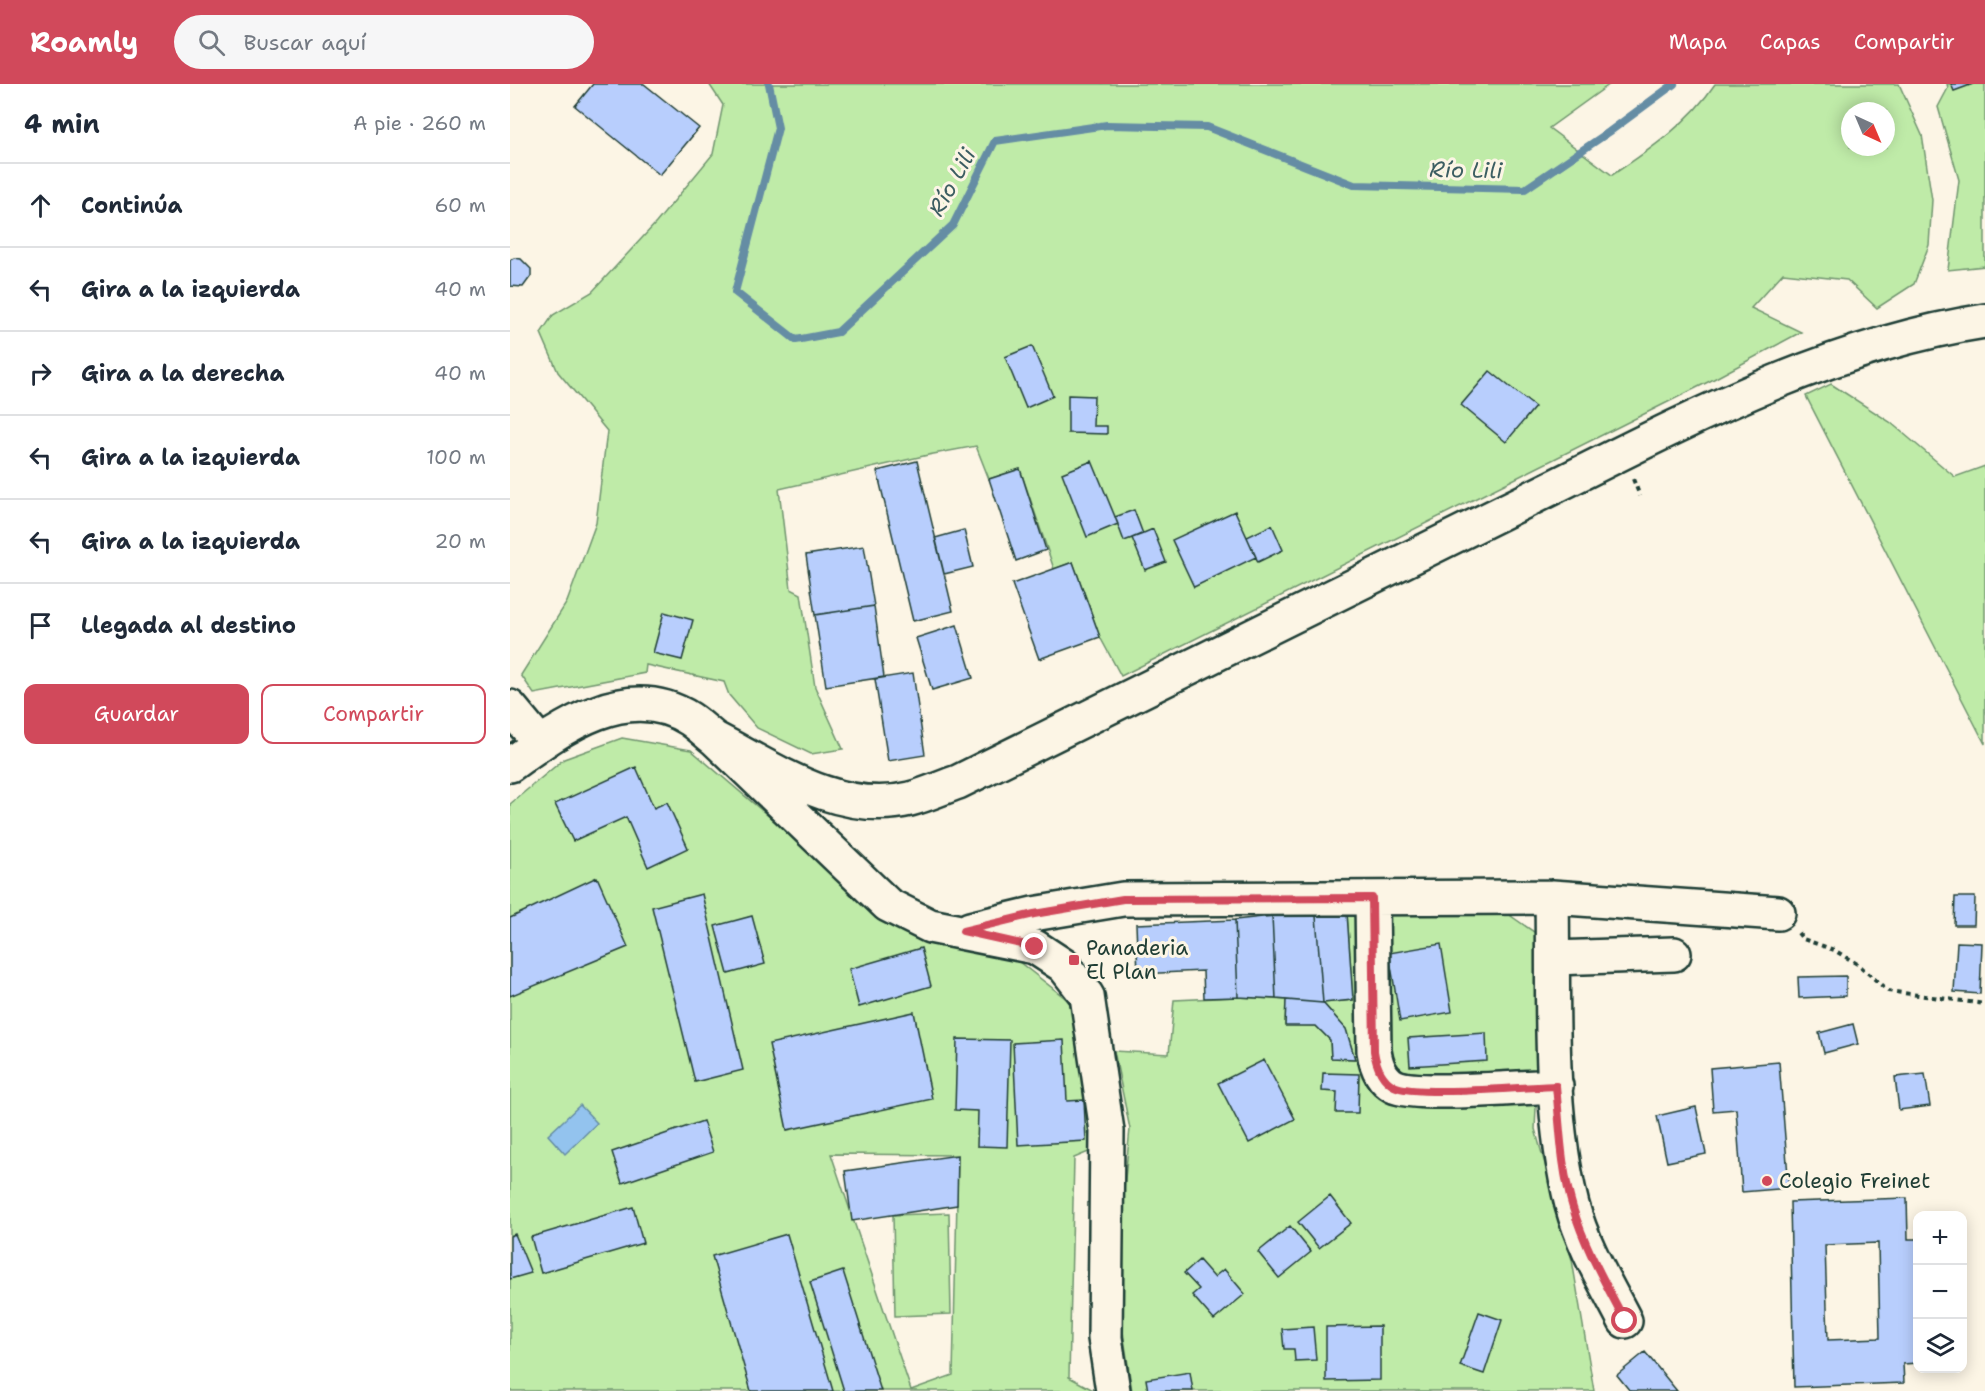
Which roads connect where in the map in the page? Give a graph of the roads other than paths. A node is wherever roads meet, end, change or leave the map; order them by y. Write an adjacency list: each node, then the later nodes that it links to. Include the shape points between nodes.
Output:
1 (1985, 321): 3 (street, via 1937,328 1791,374 958,782 909,799 863,803 814,790)
2 (510, 707): 4 (street)
3 (715, 739): 4 (street, via 689,718 658,707 631,704 608,707); 9 (street, via 888,905 930,926)
4 (540, 743): 5 (street)
5 (510, 765)
6 (1552, 897): 7 (street); 8 (street); 11 (street)
7 (1372, 898): 9 (street, via 1123,899); 12 (street, via 1374,1051 1383,1076 1392,1085 1418,1091)
8 (1778, 913)
9 (963, 931): 14 (street, via 1035,947 1064,966 1087,996 1107,1131 1105,1338)
10 (1674, 954): 11 (street)
11 (1553, 958): 12 (street)
12 (1556, 1086): 13 (street, via 1573,1207 1585,1243)
13 (1625, 1321)
14 (1113, 1391)

